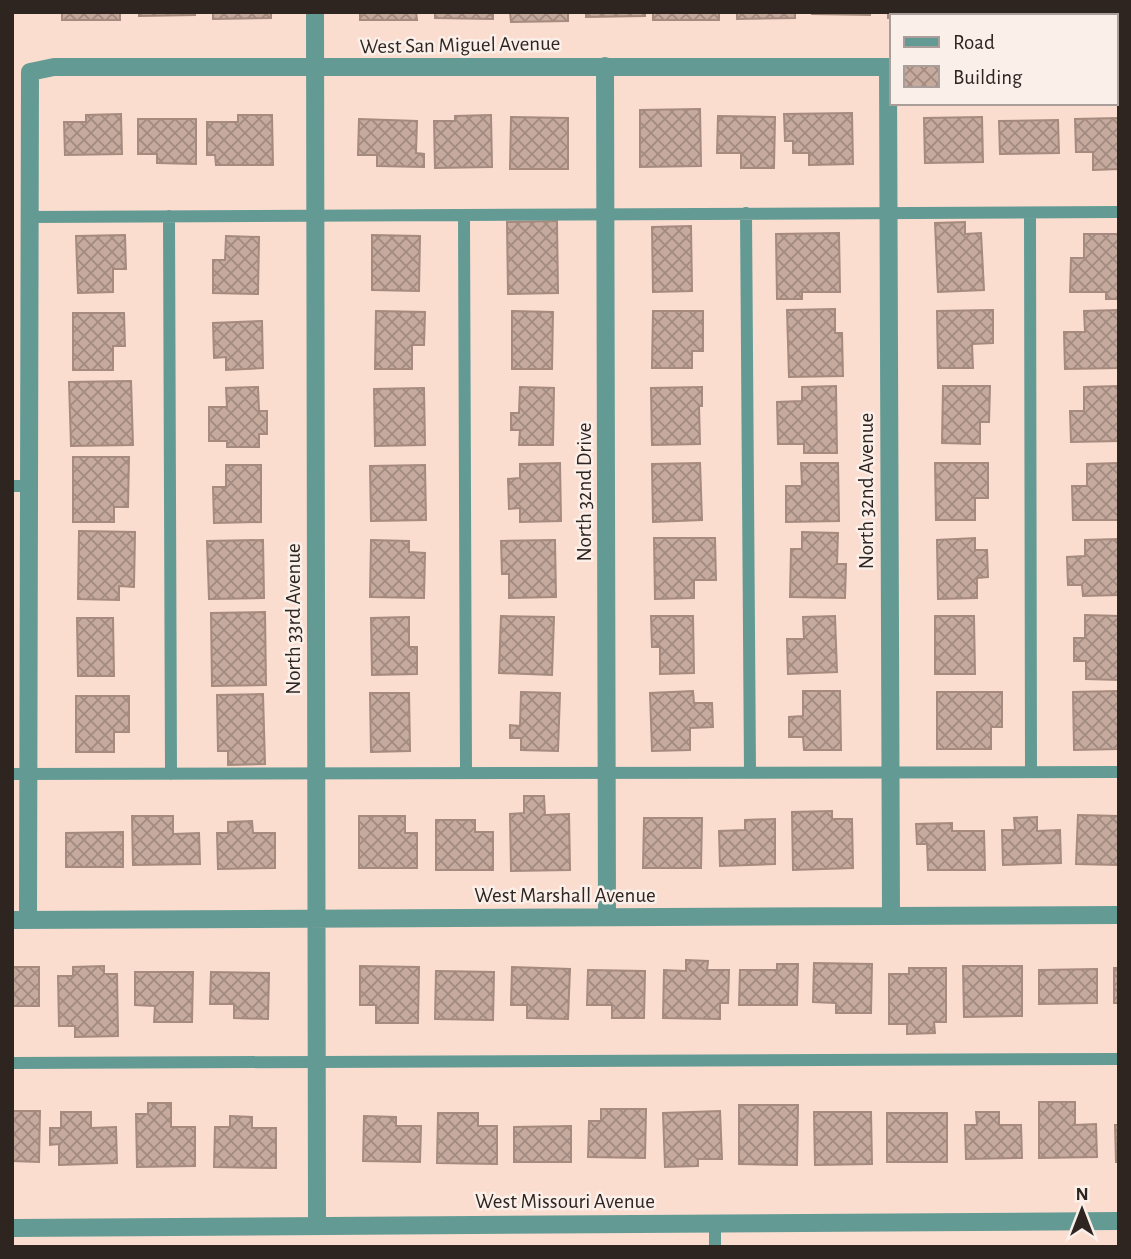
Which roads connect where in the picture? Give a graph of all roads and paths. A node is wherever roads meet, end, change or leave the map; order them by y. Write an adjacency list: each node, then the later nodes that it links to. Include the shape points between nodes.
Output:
1 (315, 12): 4 (street, North 33rd Avenue)
2 (605, 66): 3 (street, West San Miguel Avenue); 4 (street, West San Miguel Avenue); 6 (street, North 32nd Drive)
3 (889, 67): 8 (street, North 32nd Avenue)
4 (315, 69): 10 (street, North 33rd Avenue); 12 (street, West San Miguel Avenue, via 54,67 30,72)
5 (1119, 212): 9 (lane)
6 (606, 213): 7 (lane); 11 (lane); 21 (street, North 32nd Drive)
7 (746, 213): 8 (lane); 16 (lane)
8 (888, 213): 9 (lane); 17 (street, North 32nd Avenue)
9 (1030, 213): 18 (lane)
10 (315, 215): 11 (lane); 13 (lane); 24 (street, North 33rd Avenue)
11 (464, 215): 20 (lane)
12 (30, 216): 13 (lane); 14 (street)
13 (169, 216): 23 (lane)
14 (21, 486): 15 (street)
15 (20, 630): 22 (street)
16 (750, 772): 17 (lane); 21 (lane)
17 (890, 772): 18 (lane); 26 (street, North 32nd Avenue)
18 (1031, 772): 19 (lane)
19 (1119, 772)
20 (466, 773): 21 (lane); 24 (lane)
21 (607, 773): 27 (street, North 32nd Drive)
22 (20, 774): 23 (lane); 29 (street)
23 (171, 774): 24 (lane)
24 (316, 774): 28 (street, North 33rd Avenue)
25 (1119, 915): 26 (street, West Marshall Avenue)
26 (891, 916): 27 (street, West Marshall Avenue)
27 (607, 917): 28 (street, West Marshall Avenue)
28 (316, 919): 29 (street, West Marshall Avenue); 31 (street, North 33rd Avenue)
29 (20, 920)
30 (1119, 1059): 31 (lane)
31 (317, 1062): 32 (lane); 35 (street, North 33rd Avenue)
32 (12, 1063)
33 (1119, 1221): 34 (street, West Missouri Avenue)
34 (715, 1223): 35 (street, West Missouri Avenue); 37 (lane)
35 (317, 1226): 36 (street, West Missouri Avenue)
36 (12, 1228)
37 (715, 1247)

